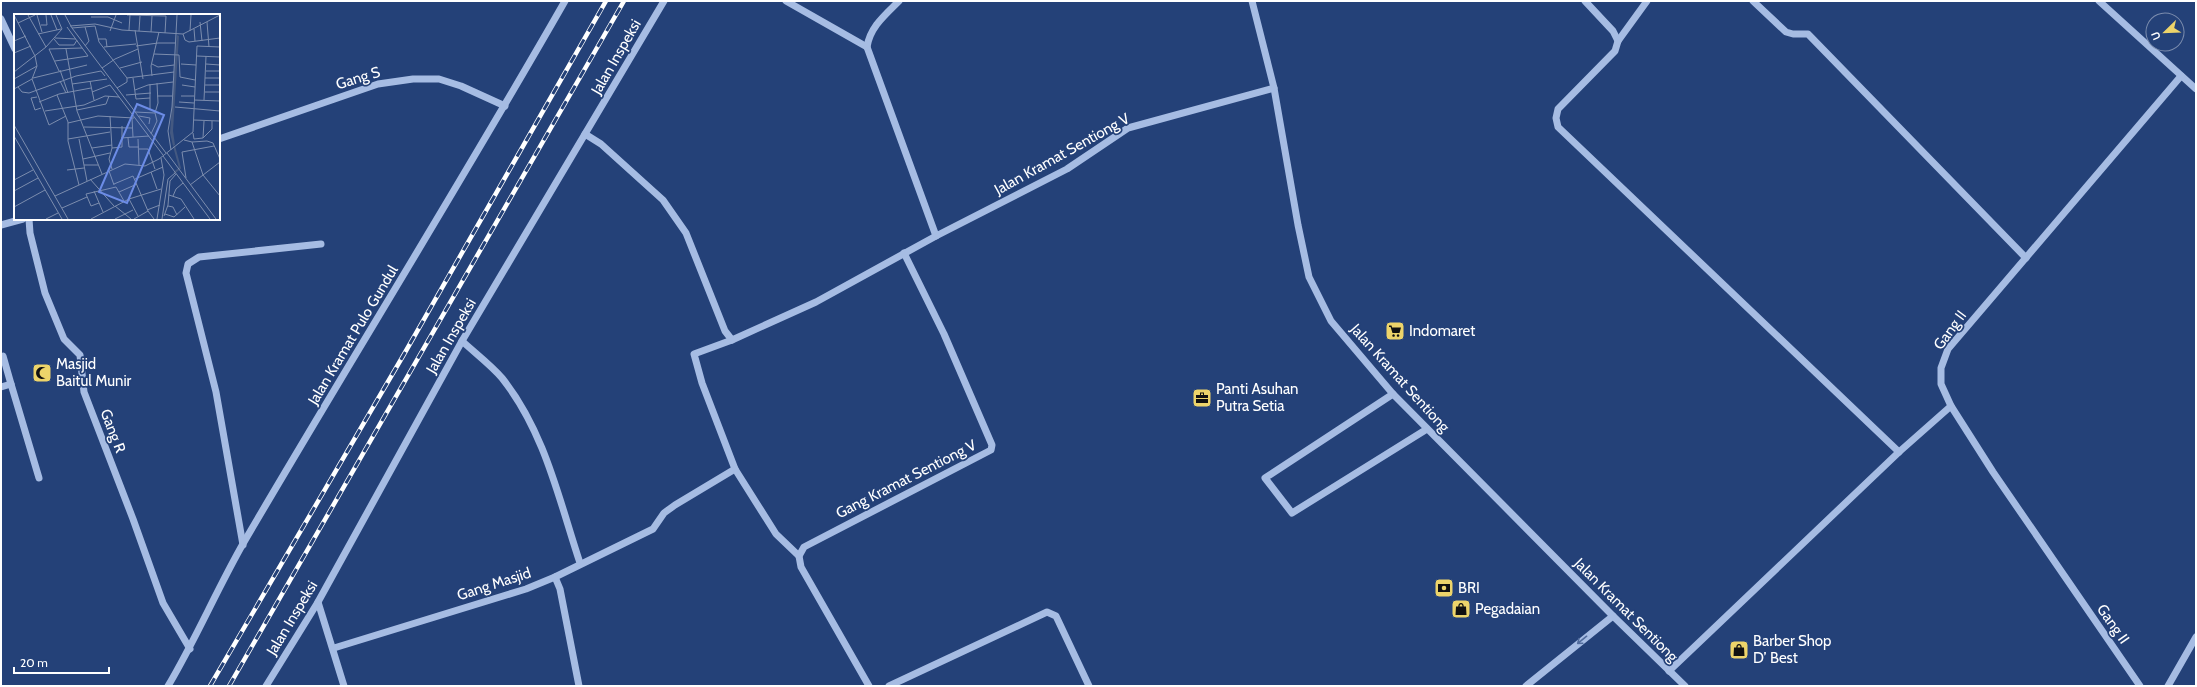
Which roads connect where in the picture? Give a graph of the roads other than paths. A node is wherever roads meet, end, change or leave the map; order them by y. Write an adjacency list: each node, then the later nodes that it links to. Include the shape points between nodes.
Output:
1 (565, 1): 17 (street, Jalan Kramat Pulo Gundul)
2 (664, 1): 18 (street, Jalan Inspeksi)
3 (786, 1): 13 (street)
4 (899, 1): 13 (street, via 877,23 868,39)
5 (1252, 1): 15 (street, Jalan Kramat Sentiong)
6 (1586, 1): 11 (street)
7 (1647, 1): 11 (street)
8 (1753, 1): 26 (street, via 1786,32 1808,34)
9 (2099, 1): 14 (street)
10 (1, 19): 12 (street)
11 (1618, 40): 35 (street, via 1615,51 1558,110 1558,127)
12 (14, 47)
13 (867, 47): 23 (street)
14 (2180, 76): 16 (street); 26 (street, Gang II)
15 (1274, 88): 23 (street, Jalan Kramat Sentiong V, via 1128,128 1067,168); 32 (street, Jalan Kramat Sentiong, via 1309,276 1331,321)
16 (2196, 89)
17 (505, 106): 19 (street, Gang S, via 439,79 413,79 378,84); 38 (street, Jalan Kramat Pulo Gundul)
18 (585, 134): 27 (street, via 601,144 663,200 686,233 725,331); 28 (street, Jalan Inspeksi)
19 (220, 139)
20 (19, 220): 22 (street)
21 (29, 220): 46 (street, Gang R, via 45,293 64,339 80,355 84,392 134,519 163,603)
22 (1, 225)
23 (936, 236): 25 (street, Jalan Kramat Sentiong V)
24 (321, 244): 38 (street, via 199,257 188,264 186,273 216,392)
25 (904, 253): 27 (street, Jalan Kramat Sentiong V, via 816,302); 39 (street, Gang Kramat Sentiong V, via 944,334 992,445 991,450 804,547)
26 (2026, 258): 33 (street, Gang II, via 1948,349 1940,368 1941,384)
27 (732, 340): 36 (street, Jalan Kramat Sentiong V, via 697,352 694,357)
28 (462, 341): 40 (street, via 502,378 531,424 547,460); 42 (street, Jalan Inspeksi)
29 (2, 356): 30 (street)
30 (11, 384): 31 (street); 37 (street)
31 (1, 387)
32 (1393, 394): 34 (street, Jalan Kramat Sentiong); 34 (street, via 1265,478 1292,513)
33 (1951, 406): 35 (street); 57 (street, Gang II, via 1993,472)
34 (1427, 428): 43 (street, Jalan Kramat Sentiong)
35 (1899, 452): 47 (street)
36 (736, 469): 39 (street, via 776,534); 40 (street, via 670,509 653,529)
37 (40, 478)
38 (243, 544): 46 (street, Jalan Kramat Pulo Gundul)
39 (798, 556): 52 (street, via 801,567)
40 (580, 563): 41 (street)
41 (555, 577): 45 (street, Gang Masjid, via 526,589); 51 (street, Gang Masjid, via 560,589)
42 (318, 602): 45 (street); 49 (street, Jalan Inspeksi)
43 (1612, 616): 47 (street, Jalan Kramat Sentiong); 55 (street, one-way to 55)
44 (2196, 637): 58 (street)
45 (334, 648): 50 (street)
46 (190, 649): 48 (street, Jalan Kramat Pulo Gundul)
47 (1669, 671): 56 (street, Jalan Kramat Sentiong)
48 (168, 686)
49 (266, 686)
50 (344, 686)
51 (579, 686)
52 (869, 686)
53 (889, 686): 54 (street, via 1047,612 1056,616)
54 (1089, 686)
55 (1526, 686)
56 (1685, 686)
57 (2140, 686)
58 (2168, 686)

